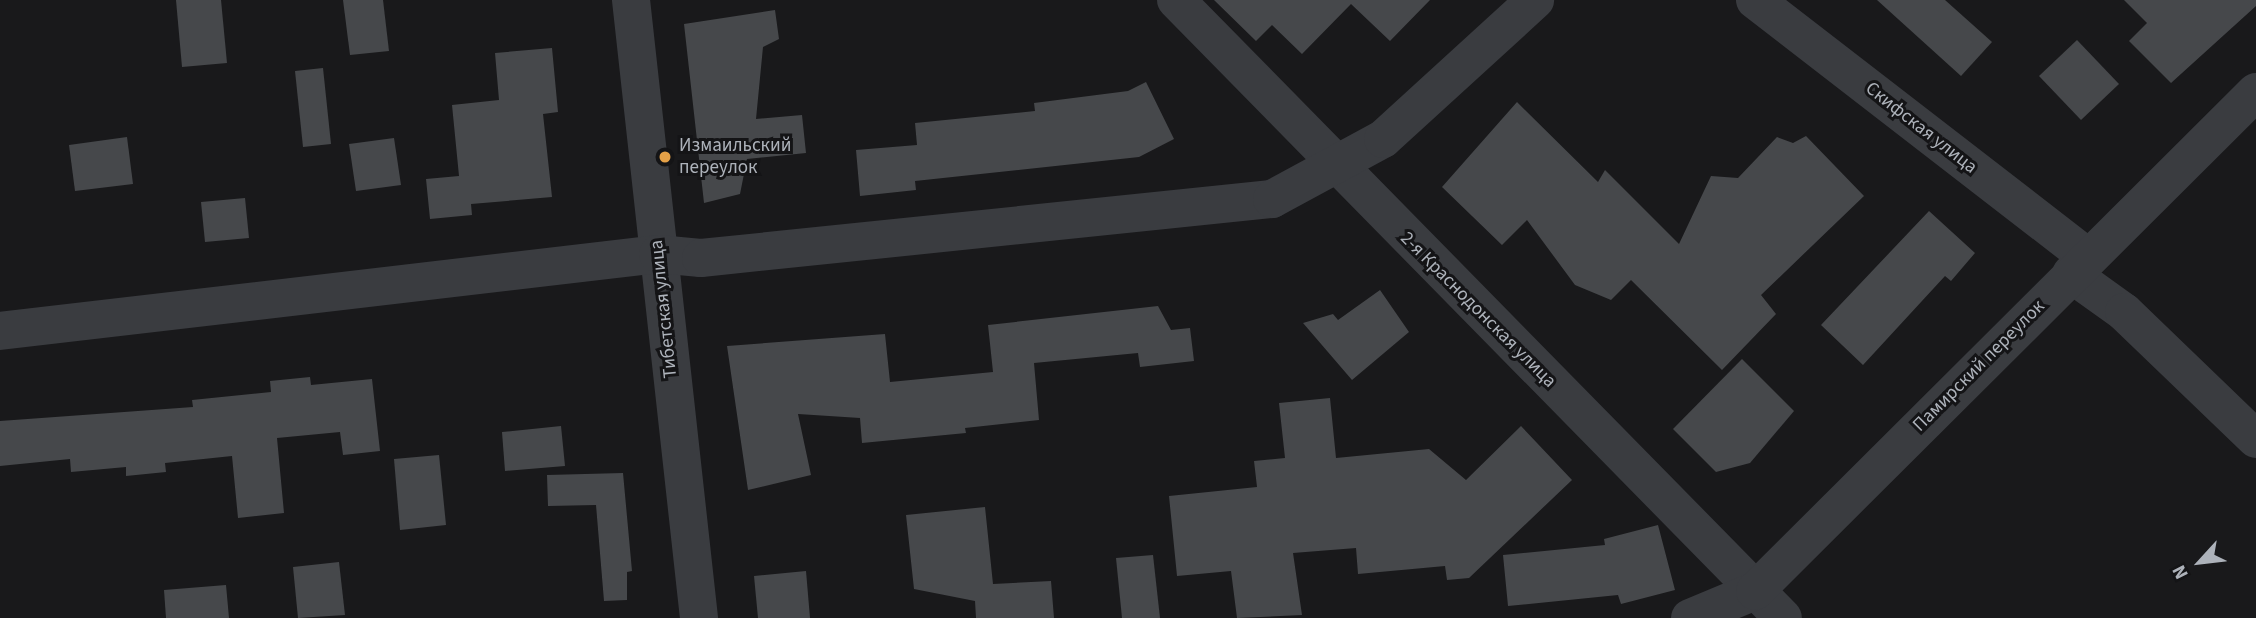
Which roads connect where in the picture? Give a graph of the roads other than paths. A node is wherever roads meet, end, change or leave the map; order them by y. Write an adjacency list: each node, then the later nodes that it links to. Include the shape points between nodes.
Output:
1 (631, 0): 7 (street, Тибетская улица)
2 (1176, 0): 6 (street, 2-я Краснодонская улица)
3 (1535, 0): 6 (street, via 1383,139)
4 (1755, 0): 8 (street, Скифская улица)
5 (2256, 92): 8 (street, Памирский переулок)
6 (1338, 169): 7 (street, via 1272,199 701,258); 11 (street, 2-я Краснодонская улица)
7 (658, 254): 9 (street); 12 (street, Тибетская улица)
8 (2079, 265): 10 (street, Скифская улица); 11 (street, Памирский переулок)
9 (0, 331)
10 (2256, 439)
11 (1755, 591): 13 (street, Памирский переулок); 14 (street, 2-я Краснодонская улица)
12 (699, 618)
13 (1690, 618)
14 (1783, 618)

